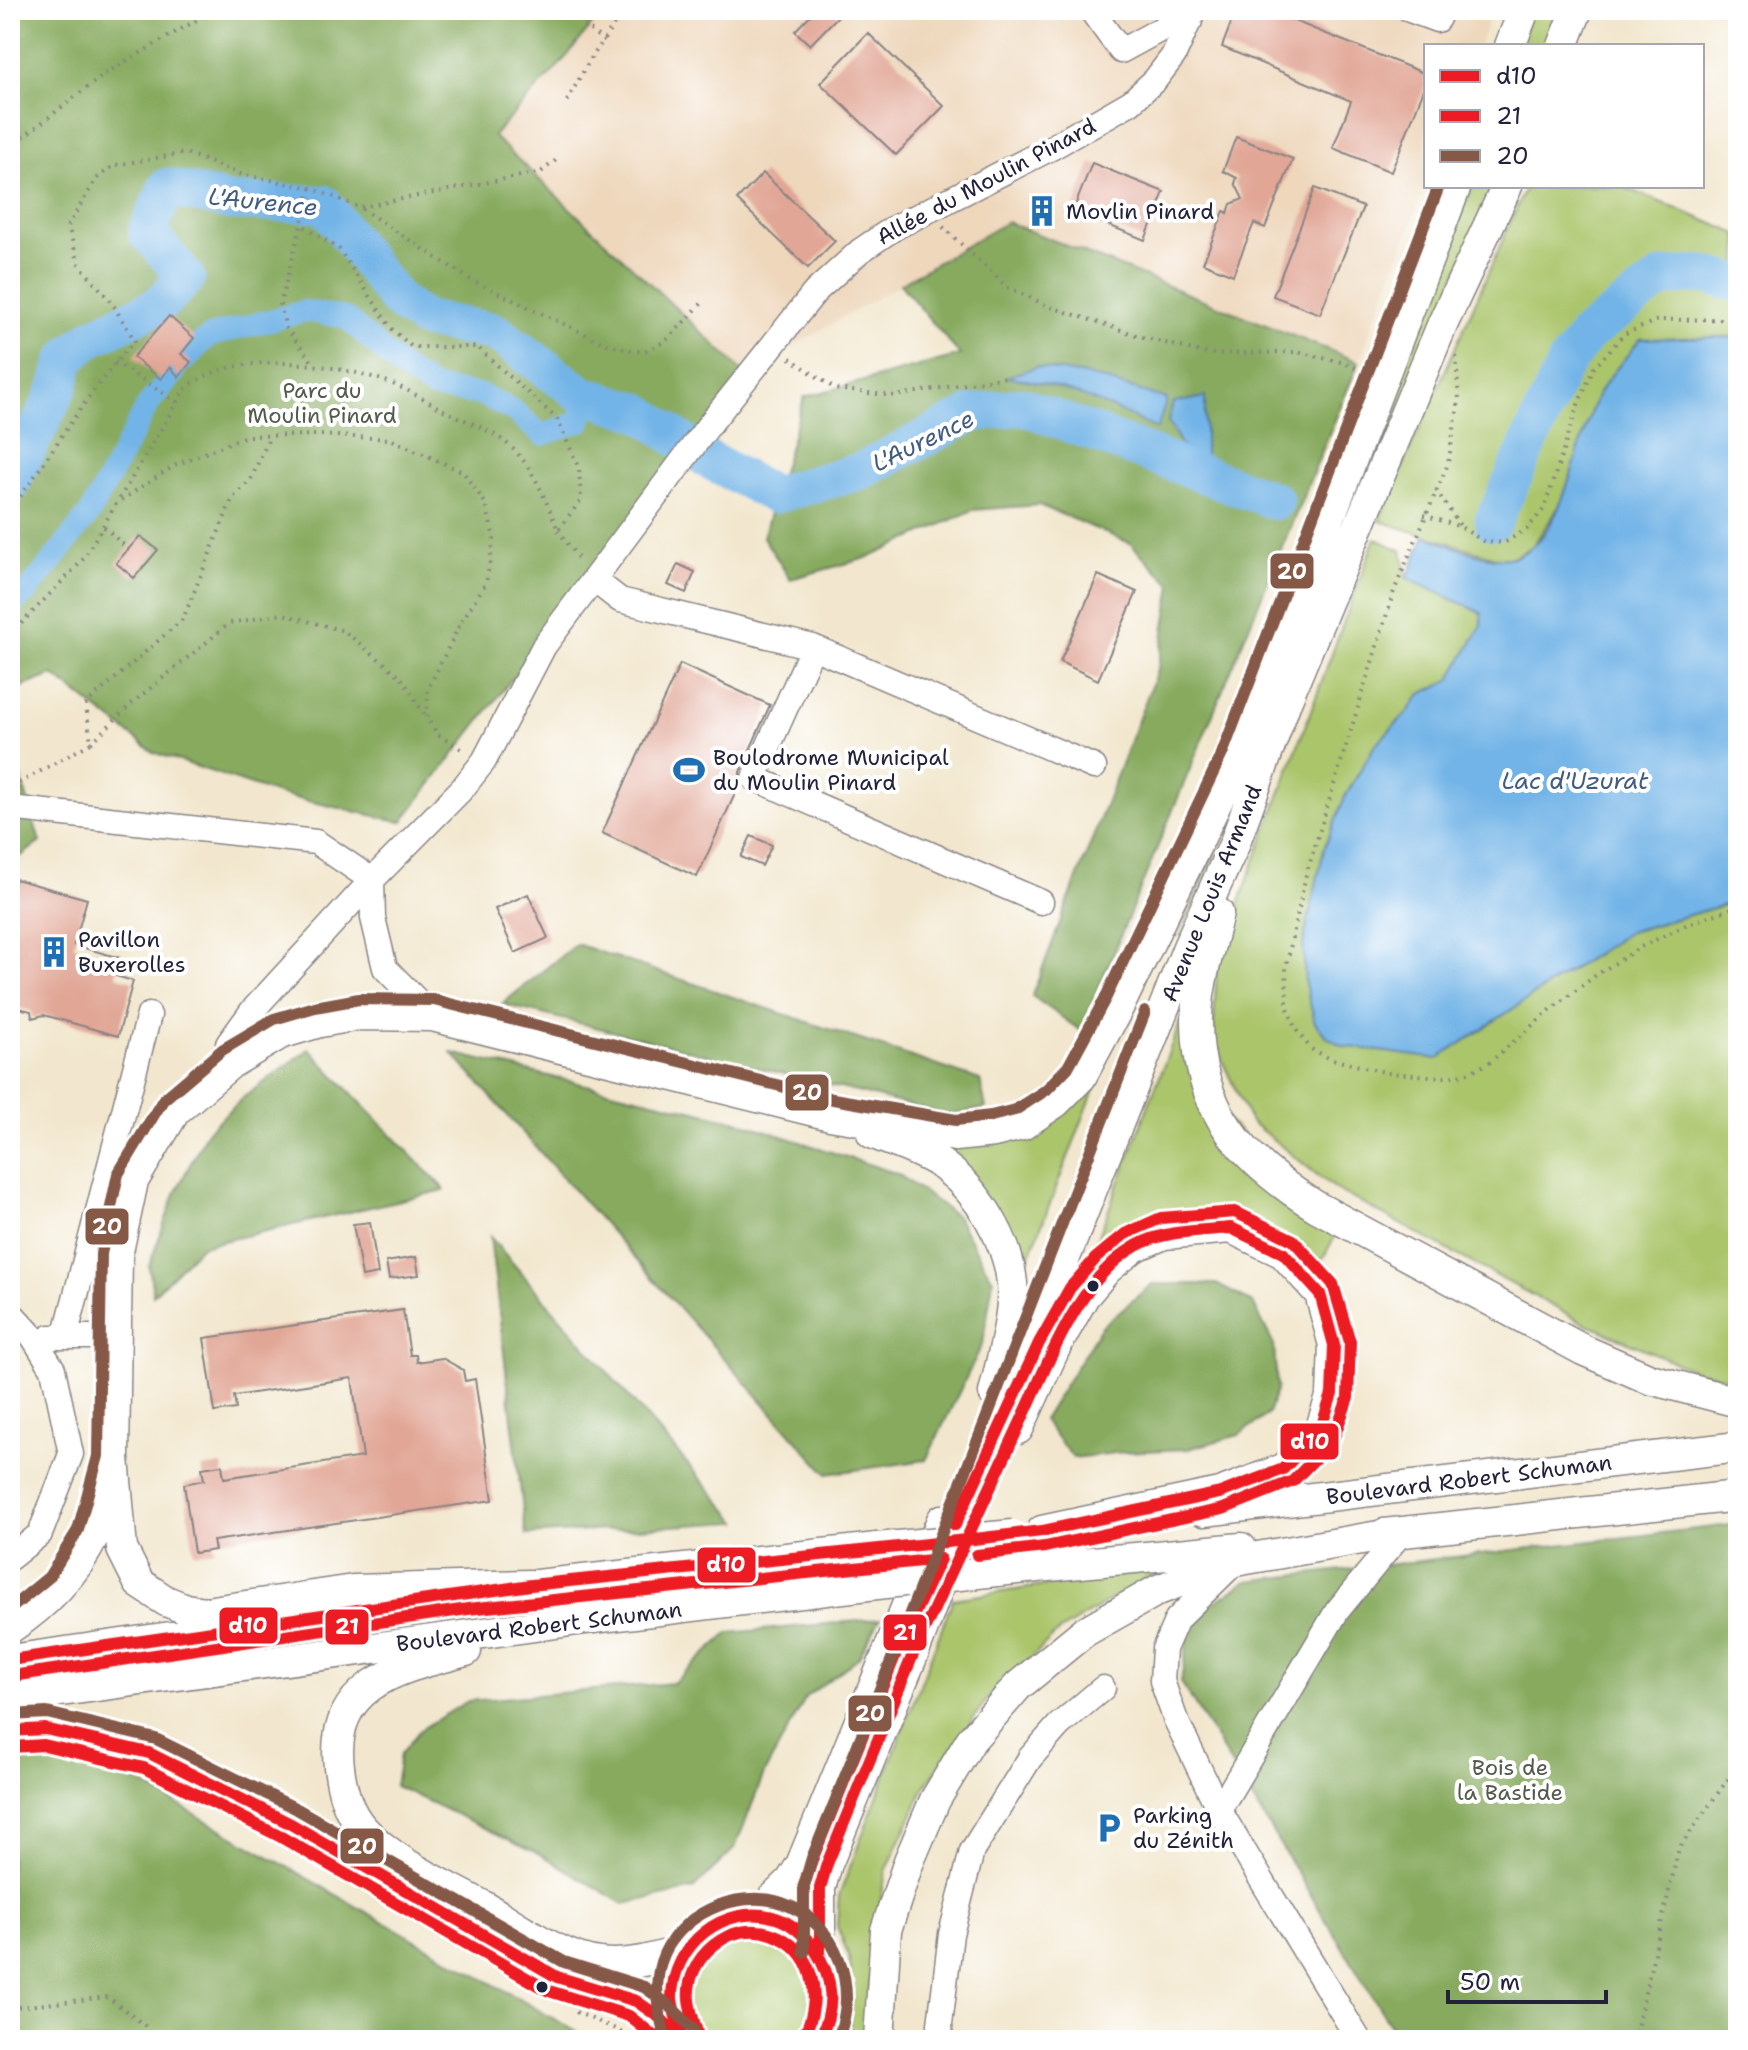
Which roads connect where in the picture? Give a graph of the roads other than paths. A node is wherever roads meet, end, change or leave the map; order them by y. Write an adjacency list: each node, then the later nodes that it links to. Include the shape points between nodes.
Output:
1 (1091, 10): 6 (street, via 1121,51)
2 (1410, 10): 3 (street, via 1437,20)
3 (1442, 10)
4 (1524, 10): 7 (main road)
5 (1577, 10): 8 (main road)
6 (1192, 15): 11 (street, Allée du Moulin Pinard, via 1174,55 1131,102 894,228 815,292)
7 (1511, 44)
8 (1564, 44)
9 (1455, 188): 13 (main road, Avenue Louis Armand)
10 (1506, 188): 16 (main road, Avenue Louis Armand, via 1443,323 1287,699)
11 (594, 580): 12 (street, via 620,600); 17 (street, Allée du Moulin Pinard, via 544,646 484,761)
12 (813, 647): 14 (street); 18 (street, via 754,778)
13 (1237, 760): 22 (main road, via 1120,1004 1081,1077 1056,1102 1022,1125 955,1136); 27 (main road, Avenue Louis Armand)
14 (1094, 767)
15 (10, 808): 17 (street, via 316,842)
16 (1234, 845): 28 (main road, via 1197,1021 1209,1092 1247,1155 1317,1207 1583,1350 1650,1379); 39 (main road, Avenue Louis Armand, via 1188,947 1033,1337)
17 (372, 880): 20 (street, via 373,918 385,968); 21 (street, Allée du Moulin Pinard, via 252,1011 228,1044)
18 (1041, 902)
19 (149, 1015): 25 (street)
20 (432, 1016): 21 (main road, via 360,1015 320,1022 280,1034); 22 (main road)
21 (231, 1063): 26 (main road, via 175,1111 133,1181 117,1256)
22 (830, 1115): 27 (main road, via 944,1166 976,1199 1001,1239 1012,1283)
23 (10, 1312): 24 (street)
24 (33, 1337): 25 (street); 34 (street, via 53,1369 71,1454 40,1534)
25 (65, 1337): 26 (street)
26 (116, 1337): 30 (main road)
27 (994, 1393): 45 (main road, via 814,1836 791,1881)
28 (1738, 1402)
29 (1738, 1447): 33 (main road, Boulevard Robert Schuman)
30 (114, 1458): 36 (main road, via 122,1549 139,1583 186,1609 206,1612 353,1590); 38 (main road, via 93,1536 61,1587)
31 (1738, 1496): 32 (main road, Boulevard Robert Schuman)
32 (1402, 1532): 35 (main road); 37 (main road, Boulevard Robert Schuman, bridge, via 996,1571); 44 (street, via 1337,1611)
33 (1028, 1533): 36 (main road, Boulevard Robert Schuman, bridge); 39 (main road, via 1220,1493 1283,1469 1320,1431 1332,1394 1334,1345 1320,1294 1283,1253 1231,1228 1164,1234 1134,1247 1107,1269 1084,1296 1054,1350)
34 (10, 1558)
35 (1235, 1561): 44 (street, via 1177,1619 1164,1649 1162,1681); 50 (main road, via 1158,1590 1084,1632 1018,1686 971,1740 935,1800 886,1930)
36 (530, 1585): 40 (main road, Boulevard Robert Schuman)
37 (578, 1620): 42 (main road, Boulevard Robert Schuman); 46 (main road, via 397,1670 369,1685 348,1712 337,1751 343,1796 361,1827 391,1854 560,1950 599,1963 640,1962)
38 (10, 1628)
39 (914, 1652): 47 (main road, via 827,1864 820,1888)
40 (10, 1660)
41 (1103, 1688): 51 (street, via 1030,1758 972,1851 951,1934)
42 (10, 1698)
43 (10, 1731): 48 (main road, via 45,1729 149,1753 289,1823 542,1969 636,2001)
44 (1219, 1810): 52 (street)
45 (756, 1915): 46 (main road, via 715,1923); 47 (main road, via 792,1926)
46 (684, 1950): 48 (main road, via 673,1971 670,1995)
47 (820, 1952): 49 (main road, via 833,2001)
48 (682, 2040)
49 (819, 2040)
50 (879, 2040)
51 (941, 2040)
52 (1359, 2040)

